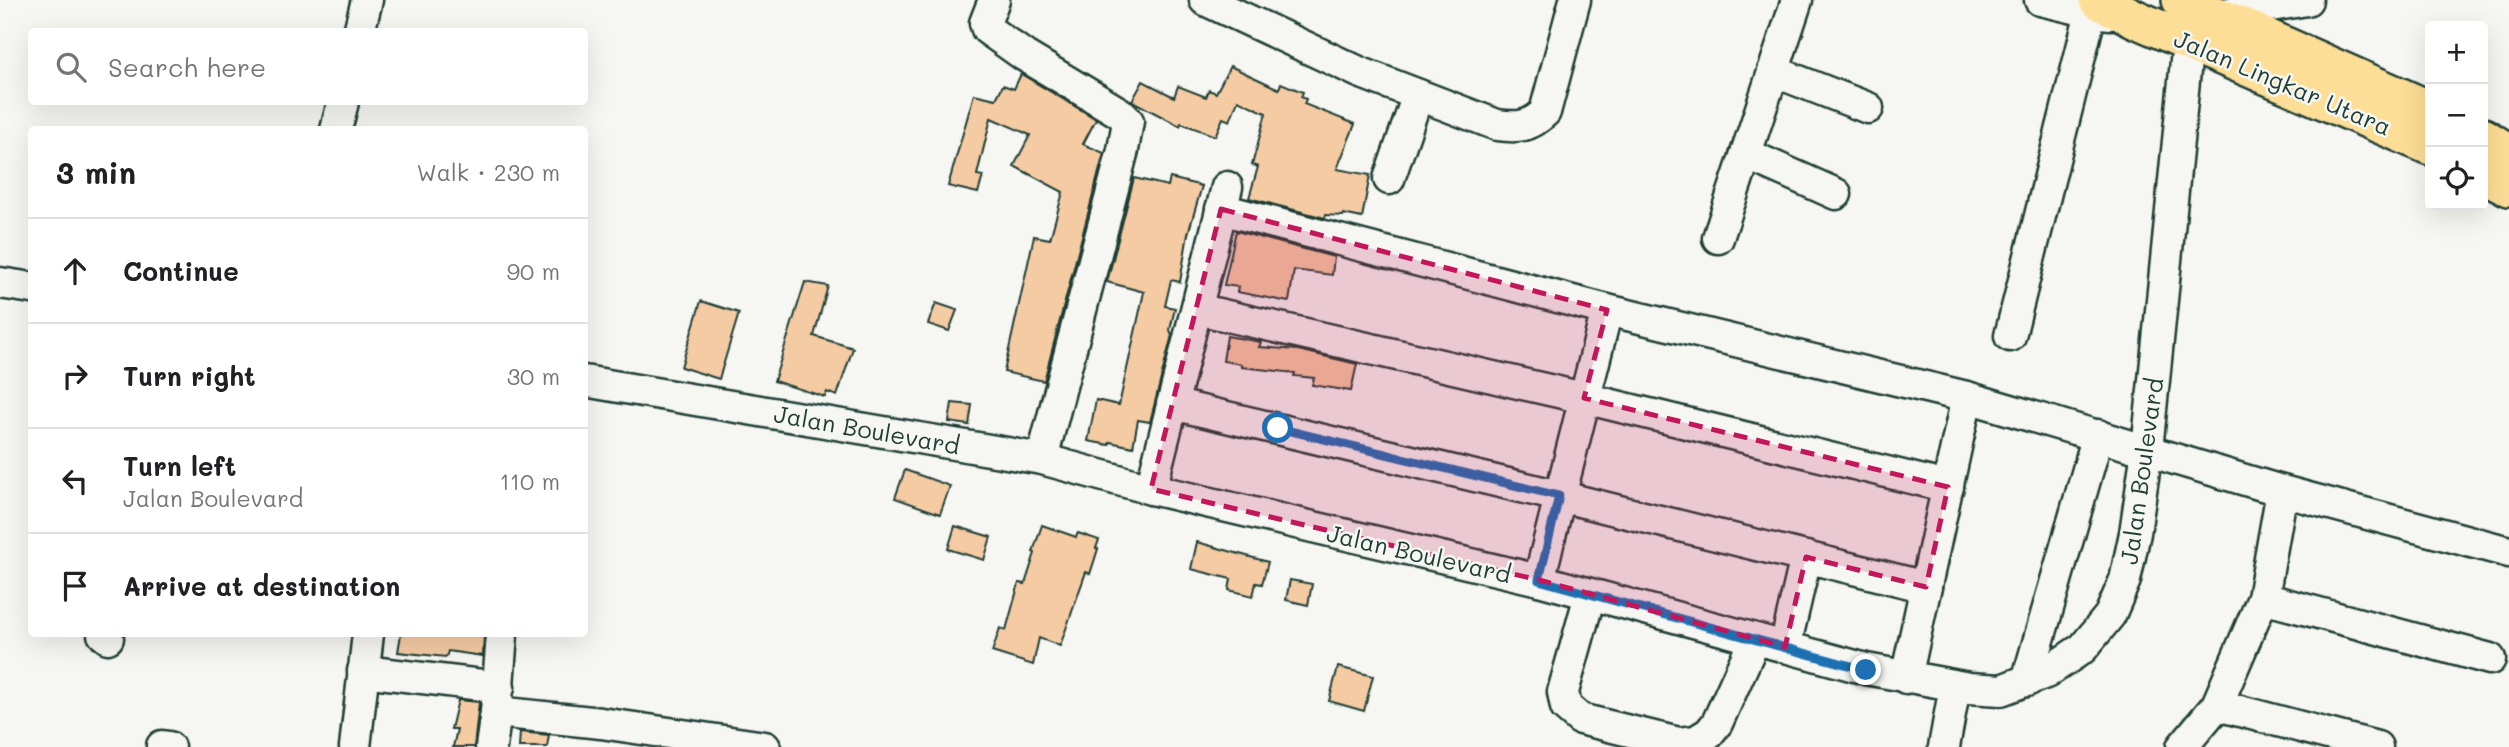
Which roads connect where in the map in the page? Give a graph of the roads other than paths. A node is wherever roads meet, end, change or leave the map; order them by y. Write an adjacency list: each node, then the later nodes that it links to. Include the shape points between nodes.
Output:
1 (367, 0): 10 (street)
2 (994, 0): 38 (street, via 987,29 1120,113 1128,124)
3 (1205, 0): 12 (street)
4 (1575, 0): 12 (street, via 1545,112 1534,123 1497,125)
5 (1797, 0): 11 (street)
6 (2040, 0): 8 (street)
7 (2307, 0): 9 (street)
8 (2095, 6): 9 (main road, Jalan Lingkar Utara, via 2136,19); 31 (street)
9 (2194, 12): 13 (main road, Jalan Lingkar Utara); 37 (street, Jalan Boulevard)
10 (360, 28)
11 (1773, 71): 15 (street); 21 (street)
12 (1418, 95): 23 (street)
13 (2376, 104): 16 (main road, Jalan Lingkar Utara); 19 (main road, Jalan Lingkar Utara)
14 (342, 105): 17 (street)
15 (1868, 108)
16 (2425, 109)
17 (337, 126)
18 (2488, 141): 20 (main road)
19 (2425, 142)
20 (2509, 153)
21 (1746, 154): 25 (street); 26 (street)
22 (2488, 176): 24 (main road)
23 (1389, 179)
24 (2509, 187)
25 (1836, 194)
26 (1718, 238)
27 (0, 282): 28 (street)
28 (28, 287)
29 (1197, 309): 30 (street, via 1224,198); 34 (street); 35 (street)
30 (1607, 310): 33 (street); 34 (street)
31 (2010, 337)
32 (588, 382): 38 (street, Jalan Boulevard)
33 (1967, 397): 36 (street); 39 (street)
34 (1584, 398): 39 (street); 42 (street)
35 (1172, 404): 40 (street); 42 (street)
36 (2098, 435): 37 (street); 56 (street)
37 (2147, 450): 41 (street); 56 (street, Jalan Boulevard, via 2125,580 2110,615 2083,648)
38 (1042, 459): 40 (street, Jalan Boulevard)
39 (1948, 487): 46 (street)
40 (1151, 489): 45 (street, Jalan Boulevard)
41 (2282, 491): 43 (street); 48 (street)
42 (1559, 496): 44 (street); 45 (street)
43 (2509, 552)
44 (1806, 557): 46 (street); 52 (street)
45 (1539, 580): 47 (street, Jalan Boulevard)
46 (1926, 587): 55 (street)
47 (1590, 594): 51 (street, Jalan Boulevard); 62 (street, via 1563,692 1566,708 1580,719)
48 (2263, 598): 53 (street); 59 (street)
49 (368, 637): 54 (street)
50 (502, 637): 58 (street)
51 (1755, 639): 52 (street, Jalan Boulevard); 62 (street, via 1717,723)
52 (1785, 647): 55 (street, Jalan Boulevard)
53 (2490, 659)
54 (363, 671): 58 (street); 65 (street)
55 (1906, 678): 57 (street, Jalan Boulevard)
56 (2027, 681): 57 (street, Jalan Boulevard, via 2001,690)
57 (1955, 686): 68 (street)
58 (497, 700): 60 (street); 66 (street)
59 (2217, 705): 69 (street); 70 (street)
60 (600, 735): 61 (street)
61 (721, 744): 67 (street)
62 (1688, 745)
63 (162, 746): 64 (street)
64 (169, 747)
65 (355, 747)
66 (491, 747)
67 (765, 747)
68 (1944, 747)
69 (2182, 747)
70 (2377, 747)

